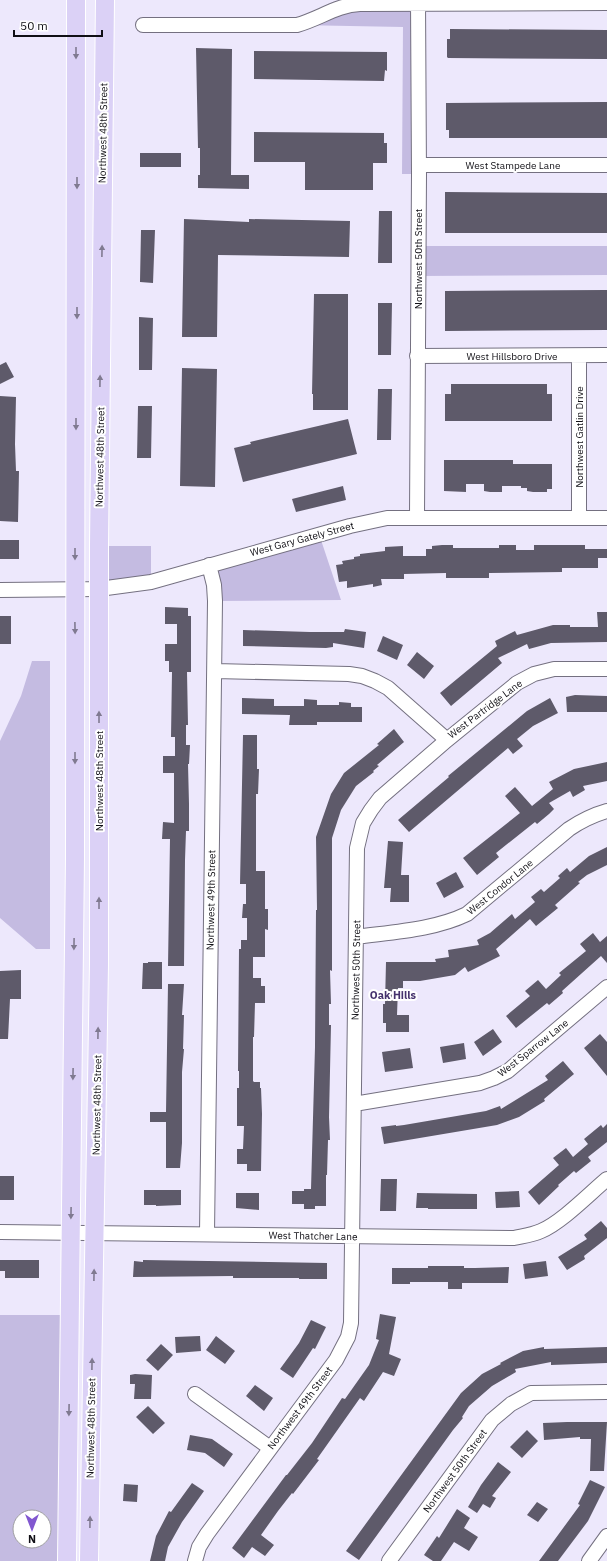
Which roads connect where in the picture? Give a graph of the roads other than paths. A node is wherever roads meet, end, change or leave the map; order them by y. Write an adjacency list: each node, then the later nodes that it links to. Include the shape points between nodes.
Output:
1 (76, 0): 15 (main road, one-way to 15)
2 (105, 0): 16 (main road, Northwest 48th Street, one-way to 2)
3 (418, 2): 4 (street); 5 (street, via 345,6 297,25); 6 (street, Northwest 50th Street)
4 (607, 3)
5 (143, 25)
6 (419, 164): 7 (street, West Stampede Lane); 9 (street, Northwest 50th Street)
7 (607, 164)
8 (607, 355): 10 (street, West Hillsboro Drive)
9 (417, 356): 10 (street, West Hillsboro Drive); 11 (street, Northwest 50th Street)
10 (580, 356): 12 (street, Northwest Gatlin Drive)
11 (417, 518): 12 (street, West Gary Gately Street); 14 (street, West Gary Gately Street, via 387,518 367,522)
12 (579, 518): 13 (street, West Gary Gately Street)
13 (607, 518)
14 (209, 565): 16 (street, West Gary Gately Street, via 151,582); 19 (street, Northwest 49th Street, via 214,585)
15 (75, 589): 16 (street, West Gary Gately Street); 17 (street, West Gary Gately Street); 27 (main road, one-way to 27, via 76,858)
16 (99, 589): 28 (main road, Northwest 48th Street, one-way to 16, via 99,964)
17 (0, 590)
18 (607, 669): 20 (street, West Partridge Lane, via 554,669 534,674 517,683)
19 (214, 671): 20 (street, West Partridge Lane, via 362,676 388,688); 29 (street, Northwest 49th Street)
20 (447, 740): 22 (street, Northwest 50th Street, via 380,798 363,823 357,848)
21 (607, 811): 22 (street, West Condor Lane, via 581,821 569,829 467,914 453,921)
22 (356, 937): 24 (street, Northwest 50th Street)
23 (605, 993): 24 (street, West Sparrow Lane, via 508,1071 494,1078 480,1083)
24 (354, 1104): 30 (street, Northwest 50th Street)
25 (607, 1179): 30 (street, West Thatcher Lane, via 554,1223 528,1235 514,1238)
26 (0, 1232): 27 (street, West Thatcher Lane)
27 (71, 1233): 28 (street, West Thatcher Lane); 35 (main road, one-way to 35)
28 (95, 1233): 29 (street, West Thatcher Lane); 36 (main road, Northwest 48th Street, one-way to 28)
29 (207, 1234): 30 (street, West Thatcher Lane)
30 (352, 1236): 33 (street, Northwest 49th Street, via 351,1323 348,1337 336,1360)
31 (607, 1392): 38 (street, Northwest 50th Street, via 531,1392 511,1404 492,1420)
32 (195, 1394): 33 (street)
33 (270, 1448): 37 (street, Northwest 49th Street, via 207,1534)
34 (607, 1536): 39 (street)
35 (67, 1561)
36 (89, 1561)
37 (194, 1561)
38 (389, 1561)
39 (589, 1561)

